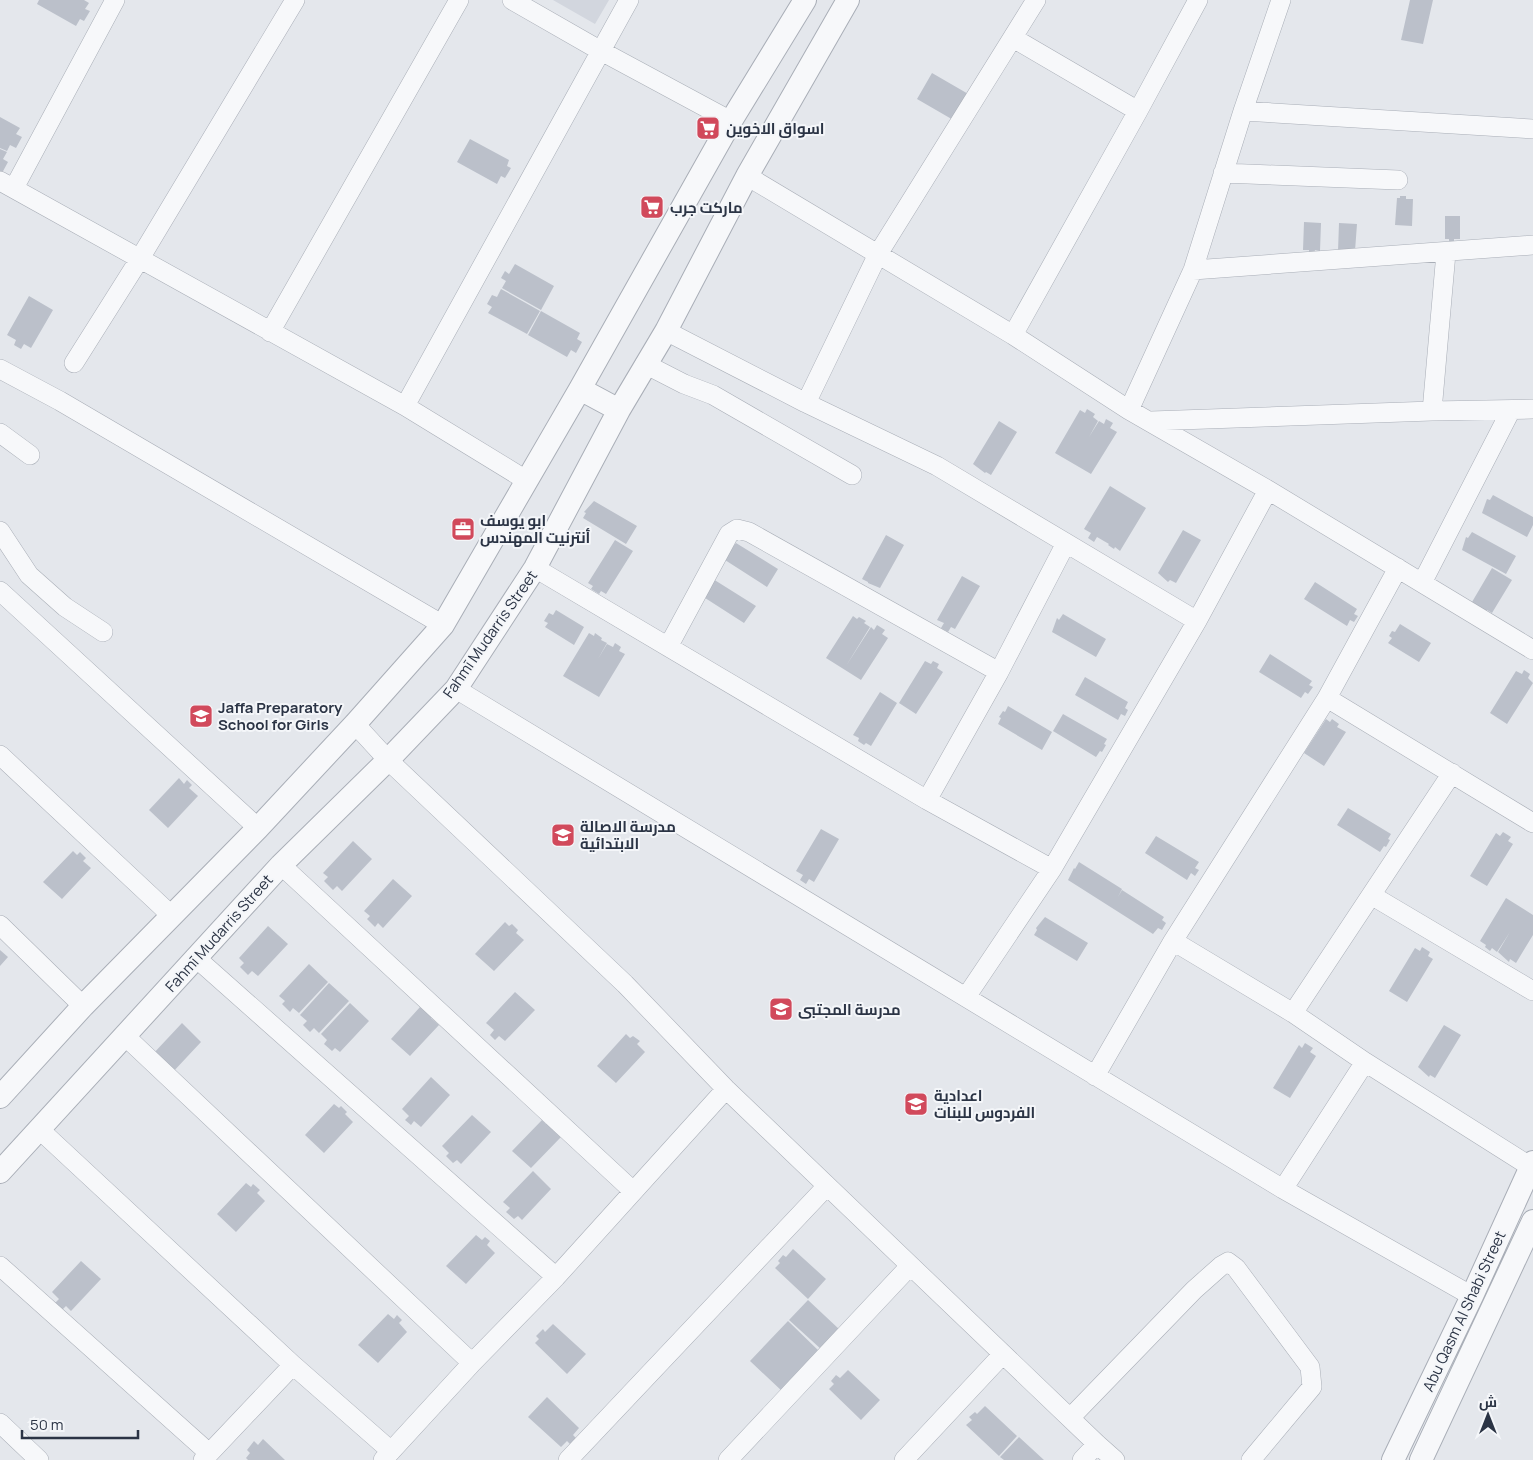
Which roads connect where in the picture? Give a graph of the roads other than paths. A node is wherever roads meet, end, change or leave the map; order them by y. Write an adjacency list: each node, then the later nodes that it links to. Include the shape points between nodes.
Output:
1 (115, 0): 20 (street)
2 (294, 0): 24 (street)
3 (459, 0): 27 (street)
4 (512, 0): 12 (street)
5 (629, 0): 12 (street)
6 (805, 0): 15 (street)
7 (848, 0): 18 (street, Fahmī Mudarris Street)
8 (1036, 0): 11 (street)
9 (1198, 0): 13 (street)
10 (1282, 0): 14 (street)
11 (1013, 38): 13 (street); 23 (street)
12 (600, 51): 15 (street); 34 (street)
13 (1138, 111): 28 (street)
14 (1243, 111): 16 (street); 17 (street)
15 (731, 121): 32 (street)
16 (1533, 129)
17 (1224, 173): 19 (street); 25 (street)
18 (747, 176): 23 (street); 26 (street, Fahmī Mudarris Street)
19 (1398, 180)
20 (7, 184): 24 (street)
21 (1533, 246): 22 (street)
22 (1446, 253): 25 (street); 39 (street)
23 (878, 254): 28 (street); 33 (street)
24 (140, 260): 27 (street); 29 (street)
25 (1193, 270): 37 (street)
26 (666, 331): 30 (street, Fahmī Mudarris Street); 33 (street)
27 (270, 332): 34 (street)
28 (1012, 335): 37 (street)
29 (74, 363)
30 (645, 364): 36 (street, Fahmī Mudarris Street); 43 (street, via 713,395)
31 (0, 369): 53 (street)
32 (580, 389): 36 (street); 44 (street)
33 (806, 403): 47 (street, via 936,466)
34 (405, 406): 44 (street)
35 (1533, 409): 38 (street)
36 (619, 410): 48 (street, Fahmī Mudarris Street)
37 (1129, 410): 40 (street)
38 (1511, 410): 39 (street); 50 (street)
39 (1432, 411): 40 (street)
40 (1151, 421): 45 (street)
41 (0, 433): 42 (street)
42 (30, 454)
43 (852, 475)
44 (526, 480): 53 (street)
45 (1268, 490): 49 (street); 52 (street)
46 (0, 531): 54 (street, via 29,575 66,607)
47 (1066, 542): 52 (street); 57 (street)
48 (535, 568): 55 (street); 58 (street, Fahmī Mudarris Street)
49 (1398, 568): 50 (street); 59 (street)
50 (1422, 583): 56 (street)
51 (0, 591): 66 (street)
52 (1197, 621): 68 (street)
53 (443, 625): 60 (street)
54 (103, 632)
55 (668, 647): 57 (street, via 729,534 737,529 748,532); 64 (street)
56 (1533, 650)
57 (999, 672): 64 (street)
58 (456, 688): 62 (street, Fahmī Mudarris Street); 75 (street)
59 (1327, 698): 63 (street); 72 (street)
60 (355, 724): 62 (street); 66 (street)
61 (0, 755): 70 (street)
62 (388, 760): 67 (street, Fahmī Mudarris Street); 81 (street, via 625,984)
63 (1452, 773): 65 (street); 69 (street)
64 (926, 800): 68 (street)
65 (1533, 823)
66 (258, 828): 70 (street)
67 (281, 864): 73 (street, Fahmī Mudarris Street); 88 (street)
68 (1052, 869): 75 (street)
69 (1371, 895): 74 (street); 77 (street)
70 (172, 916): 76 (street)
71 (0, 925): 76 (street)
72 (1173, 941): 77 (street); 80 (street)
73 (195, 958): 78 (street, Fahmī Mudarris Street); 92 (street)
74 (1533, 991)
75 (966, 997): 80 (street)
76 (84, 1006): 82 (street)
77 (1293, 1013): 79 (street)
78 (125, 1036): 83 (street, Fahmī Mudarris Street); 95 (street)
79 (1365, 1062): 84 (street); 87 (street)
80 (1095, 1076): 87 (street)
81 (726, 1090): 86 (street); 88 (street)
82 (1, 1092)
83 (39, 1129): 85 (street, Fahmī Mudarris Street); 96 (street)
84 (1532, 1164): 93 (street, Abu Qasm Al Shabi Street)
85 (0, 1172)
86 (826, 1187): 91 (street); 103 (street)
87 (1283, 1189): 93 (street)
88 (633, 1192): 92 (street)
89 (1533, 1221): 110 (street, Abu Qasm Al Shabi Street)
90 (0, 1266): 101 (street)
91 (910, 1266): 94 (street); 104 (street)
92 (556, 1277): 95 (street)
93 (1472, 1296): 109 (street, Abu Qasm Al Shabi Street)
94 (1003, 1354): 97 (street); 105 (street)
95 (472, 1363): 100 (street)
96 (293, 1365): 100 (street); 101 (street)
97 (1070, 1418): 99 (street); 108 (street, via 1194,1290 1228,1262 1236,1268 1310,1367 1312,1387)
98 (0, 1422): 102 (street)
99 (1096, 1444): 106 (street); 107 (street)
100 (387, 1456)
101 (206, 1457)
102 (39, 1460)
103 (568, 1460)
104 (728, 1460)
105 (904, 1460)
106 (1082, 1460)
107 (1115, 1460)
108 (1251, 1460)
109 (1393, 1460)
110 (1421, 1460)

